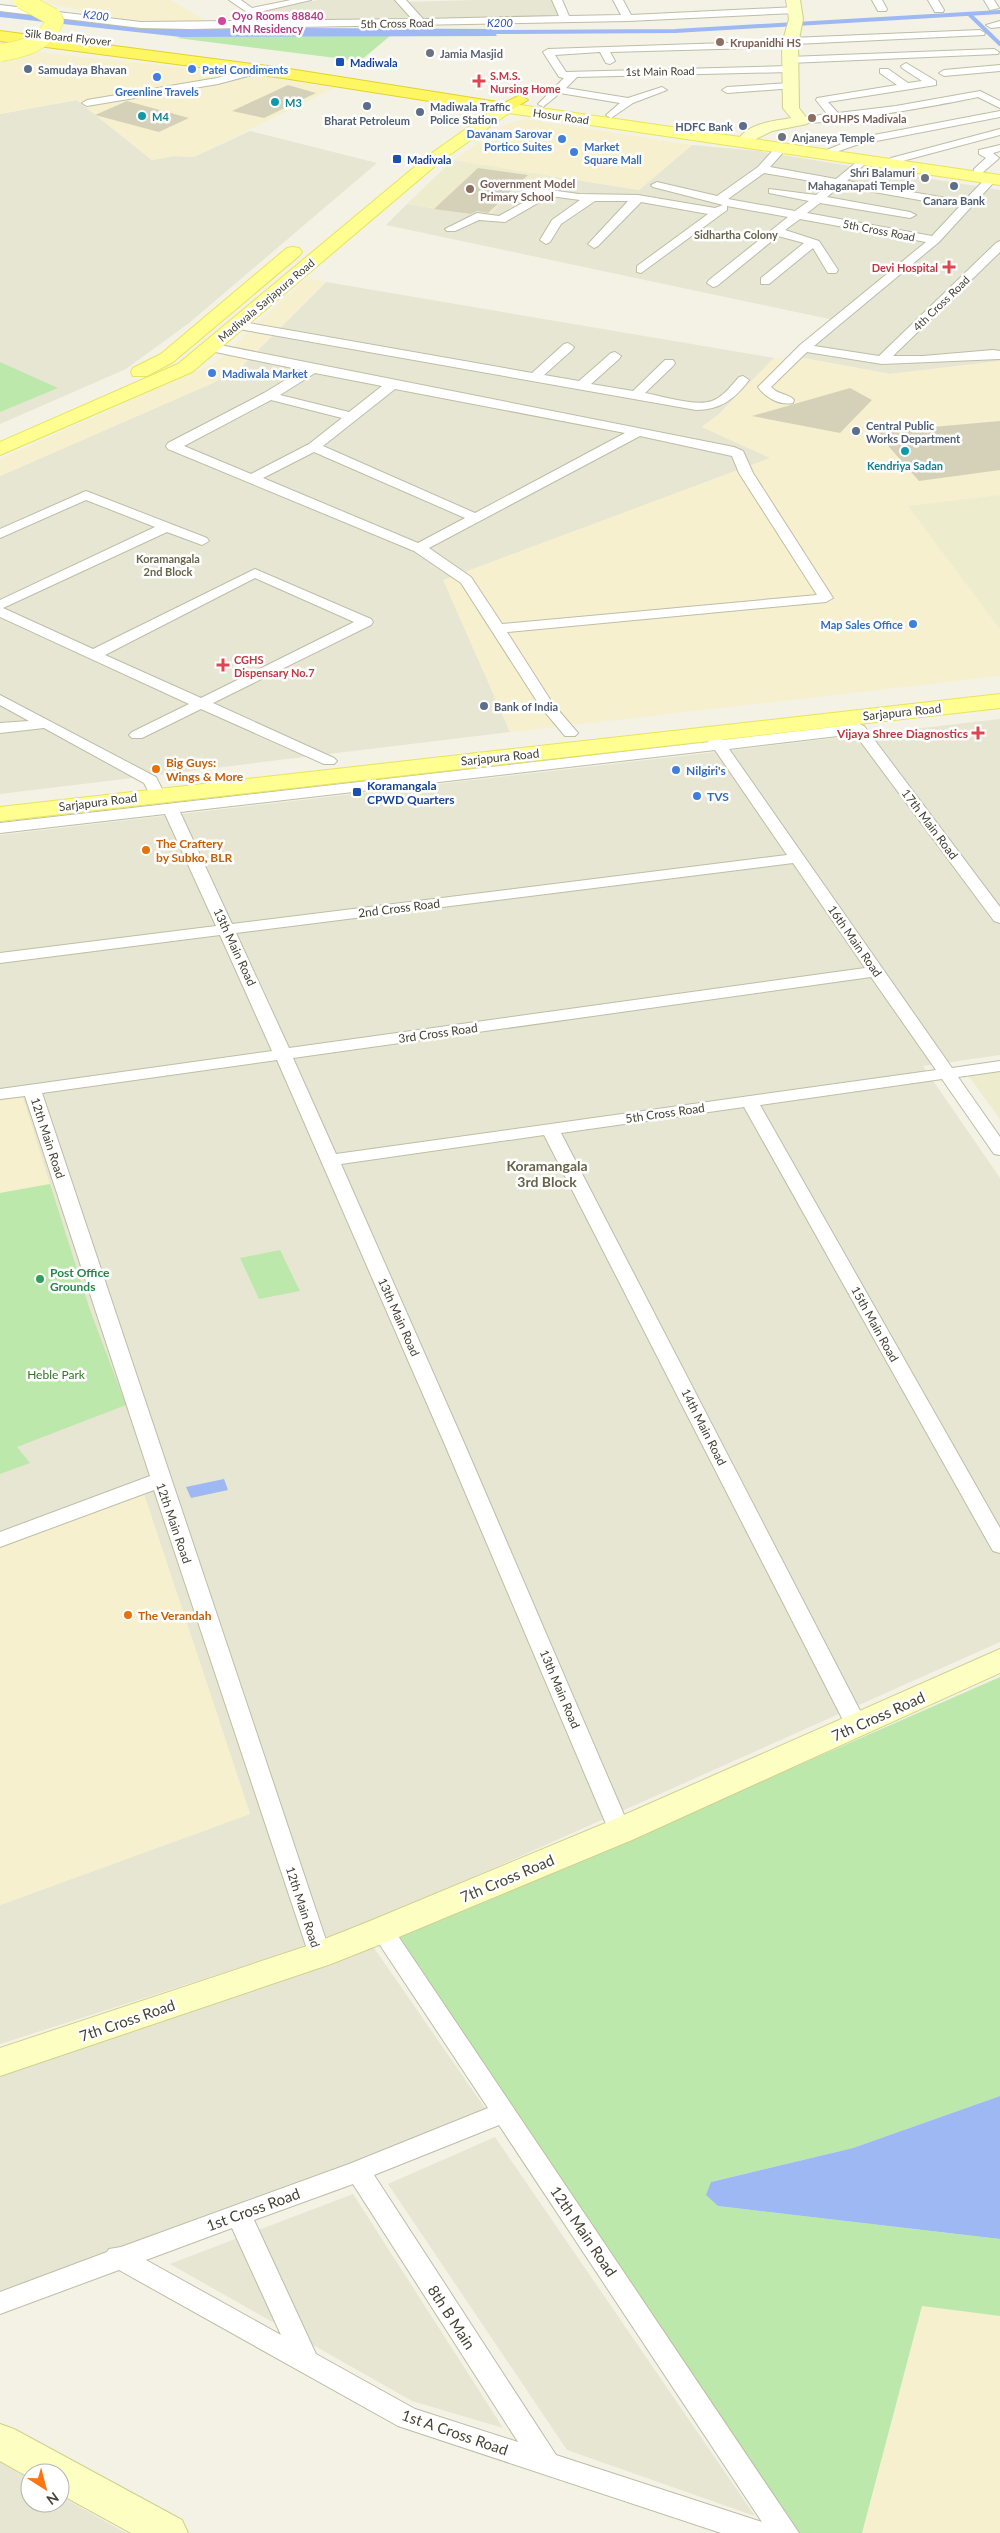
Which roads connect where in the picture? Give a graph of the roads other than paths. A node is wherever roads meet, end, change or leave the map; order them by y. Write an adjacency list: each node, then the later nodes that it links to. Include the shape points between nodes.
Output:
1 (22, 0): 14 (main road, bridge)
2 (36, 0): 14 (main road, bridge)
3 (234, 0): 12 (street)
4 (306, 0): 12 (street)
5 (400, 0): 18 (street)
6 (557, 0): 16 (street)
7 (618, 0): 15 (street)
8 (696, 0): 13 (street)
9 (933, 0): 11 (street)
10 (0, 8): 19 (street, 5th Cross Road, via 141,25)
11 (939, 10)
12 (250, 11): 19 (street)
13 (702, 15): 15 (street, 5th Cross Road); 22 (street, 5th Cross Road)
14 (53, 17): 30 (main road, bridge, via 55,21 46,38 36,44)
15 (628, 18): 16 (street, 5th Cross Road)
16 (565, 19): 18 (street, 5th Cross Road)
17 (0, 22): 28 (highway, via 163,41)
18 (421, 22): 19 (street, 5th Cross Road)
19 (272, 25)
20 (0, 29): 26 (highway, Silk Board Flyover)
21 (980, 33): 22 (street)
22 (792, 34): 27 (street); 29 (street); 36 (street, 1st Main Road); 38 (street)
23 (0, 36): 25 (highway, Silk Board Flyover)
24 (0, 44): 26 (highway)
25 (93, 46): 26 (highway, Hosur Road)
26 (130, 49): 28 (highway, Hosur Road); 34 (highway, Hosur Road)
27 (603, 49): 31 (street); 37 (street, via 556,47 548,52 563,75)
28 (208, 52): 45 (highway, Hosur Road)
29 (994, 52)
30 (0, 53)
31 (610, 61)
32 (906, 66): 39 (street, via 932,83)
33 (1000, 68): 43 (street, via 944,73)
34 (259, 70): 45 (highway, Hosur Road); 47 (street, via 218,81)
35 (884, 71): 39 (street)
36 (627, 72): 37 (street, 1st Main Road); 44 (street)
37 (574, 74): 40 (street)
38 (790, 86): 42 (street); 56 (street, via 791,108)
39 (906, 87): 48 (street); 55 (street, via 822,100)
40 (559, 90): 44 (street); 50 (street)
41 (662, 90): 46 (street)
42 (727, 90)
43 (980, 94): 48 (street); 51 (street)
44 (599, 95): 46 (street)
45 (484, 99): 49 (highway, Hosur Road); 53 (main road)
46 (629, 101): 54 (street)
47 (87, 103)
48 (932, 103): 55 (street); 57 (street)
49 (513, 104): 50 (main road, Hosur Road); 62 (main road, Hosur Road); 95 (main road, Madiwala Sarjapura Road, via 435,158)
50 (542, 104): 54 (main road, Hosur Road)
51 (1000, 105)
52 (1000, 114): 57 (street)
53 (462, 115)
54 (611, 115): 59 (main road, Hosur Road)
55 (840, 116): 56 (street); 60 (street)
56 (800, 121): 59 (street, via 768,127)
57 (961, 121): 60 (street)
58 (1000, 132): 67 (street)
59 (748, 137): 64 (main road, Hosur Road)
60 (882, 137): 64 (street, via 853,142)
61 (432, 138): 65 (main road)
62 (781, 148): 66 (main road, Hosur Road); 68 (street)
63 (1000, 148): 69 (street, via 983,152 994,158)
64 (833, 150): 67 (main road, Hosur Road)
65 (412, 155)
66 (863, 160): 69 (main road, Hosur Road); 70 (street)
67 (895, 160): 69 (main road, Hosur Road)
68 (762, 169): 70 (street); 78 (street)
69 (992, 176): 79 (street)
70 (838, 183): 77 (street); 79 (street)
71 (657, 185): 78 (street, 5th Cross Road)
72 (528, 190): 74 (street)
73 (773, 191): 77 (street)
74 (548, 193): 75 (street); 83 (street, via 501,220 478,216)
75 (591, 198): 76 (street); 86 (street, via 556,222)
76 (638, 198): 80 (street); 89 (street)
77 (818, 198): 81 (street); 82 (street)
78 (725, 201): 80 (street); 81 (street, 5th Cross Road)
79 (965, 205): 87 (street)
80 (717, 212): 91 (street)
81 (797, 215): 84 (street); 87 (street, 5th Cross Road)
82 (910, 215)
83 (451, 229)
84 (775, 231): 88 (street); 94 (street)
85 (308, 240): 113 (main road, Madiwala Sarjapura Road, via 167,358 108,389)
86 (546, 240)
87 (935, 240): 98 (street, 5th Cross Road)
88 (812, 243): 92 (street); 93 (street)
89 (594, 244)
90 (1000, 245): 101 (street, 4th Cross Road)
91 (641, 269)
92 (832, 270)
93 (765, 280)
94 (712, 283)
95 (236, 325): 96 (main road, Madiwala Sarjapura Road); 104 (street)
96 (210, 347): 103 (street); 115 (main road, Madiwala Sarjapura Road, via 185,368)
97 (568, 347): 104 (street)
98 (804, 348): 101 (street); 110 (street, via 764,387 771,394)
99 (998, 352): 101 (street, via 923,360)
100 (615, 356): 107 (street)
101 (882, 360)
102 (669, 364): 109 (street)
103 (313, 369): 106 (street); 108 (street)
104 (534, 378): 107 (street)
105 (743, 380): 109 (street, via 721,403 713,406)
106 (393, 384): 111 (street); 112 (street)
107 (580, 386): 109 (street)
108 (269, 396): 111 (street); 116 (street, via 173,446)
109 (635, 396)
110 (788, 400)
111 (352, 417): 114 (street)
112 (638, 432): 117 (street); 124 (street, via 738,454 746,472 826,598)
113 (0, 435)
114 (314, 447): 116 (street); 117 (street)
115 (0, 449)
116 (251, 478): 121 (street)
117 (476, 518): 121 (street)
118 (167, 527): 119 (street, via 86,495); 120 (street); 122 (street)
119 (0, 534)
120 (202, 541)
121 (419, 548): 124 (street, via 466,580)
122 (0, 605)
123 (0, 612): 125 (street)
124 (498, 629): 133 (street, via 547,706)
125 (93, 655): 129 (street); 129 (street, via 255,573 366,622)
126 (1000, 685): 133 (main road, Sarjapura Road)
127 (0, 699): 130 (street)
128 (1000, 700): 135 (main road, Sarjapura Road)
129 (202, 702): 134 (street); 136 (street)
130 (43, 724): 131 (street); 137 (street)
131 (0, 728)
132 (859, 730): 135 (street, Sarjapura Road); 142 (street, 17th Main Road)
133 (570, 733): 136 (main road, Sarjapura Road)
134 (137, 735)
135 (715, 740): 137 (main road, Sarjapura Road); 141 (street, 16th Main Road)
136 (329, 761): 137 (main road, Sarjapura Road)
137 (159, 794): 138 (main road, Sarjapura Road); 139 (main road, Sarjapura Road); 140 (street, Sarjapura Road); 143 (street, 13th Main Road)
138 (0, 797)
139 (0, 814)
140 (0, 828)
141 (798, 858): 143 (street, 2nd Cross Road); 145 (street, 16th Main Road)
142 (1000, 918)
143 (226, 929): 144 (street, 2nd Cross Road); 146 (street, 13th Main Road)
144 (0, 958)
145 (876, 971): 146 (street, 3rd Cross Road); 148 (street, 16th Main Road)
146 (284, 1054): 149 (street, 3rd Cross Road); 154 (street, 13th Main Road)
147 (1000, 1066): 148 (street, 5th Cross Road)
148 (947, 1074): 151 (street, 5th Cross Road); 153 (street, 16th Main Road)
149 (32, 1090): 150 (street, 3rd Cross Road); 155 (street, 12th Main Road)
150 (0, 1094)
151 (750, 1101): 152 (street, 5th Cross Road); 157 (street, 15th Main Road)
152 (550, 1129): 154 (street, 5th Cross Road); 159 (street, 14th Main Road)
153 (1000, 1150)
154 (330, 1160): 160 (street, 13th Main Road, via 525,1604)
155 (160, 1480): 156 (street); 162 (street, 12th Main Road)
156 (0, 1540)
157 (1000, 1546)
158 (1000, 1660): 159 (street, 7th Cross Road)
159 (857, 1726): 160 (street, 7th Cross Road)
160 (620, 1830): 161 (street, 7th Cross Road)
161 (382, 1930): 162 (street, 7th Cross Road); 164 (street, 12th Main Road)
162 (319, 1955): 163 (street, 7th Cross Road)
163 (0, 2062)
164 (504, 2112): 165 (street, 1st Cross Road); 176 (street, 12th Main Road)
165 (358, 2171): 166 (street, 1st Cross Road); 172 (street, 8th B Main)
166 (238, 2214): 167 (street, 1st Cross Road); 169 (street)
167 (118, 2257): 168 (street, 1st Cross Road); 169 (street, 1st A Cross Road)
168 (0, 2303)
169 (306, 2361): 172 (street, 1st A Cross Road, via 407,2418)
170 (0, 2441): 171 (street)
171 (39, 2463)
172 (547, 2464): 175 (street, 1st A Cross Road)
173 (70, 2480): 174 (street)
174 (168, 2533)
175 (759, 2533)
176 (786, 2533)

